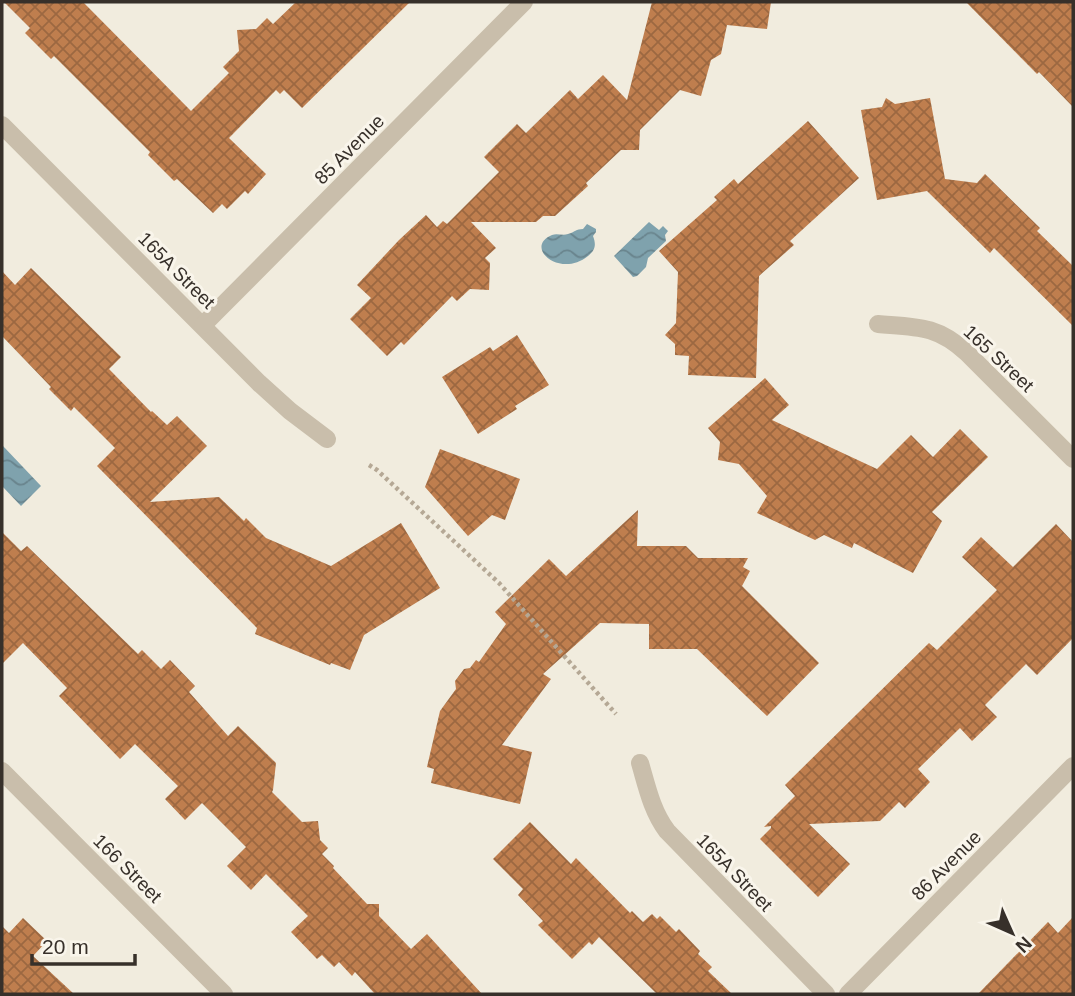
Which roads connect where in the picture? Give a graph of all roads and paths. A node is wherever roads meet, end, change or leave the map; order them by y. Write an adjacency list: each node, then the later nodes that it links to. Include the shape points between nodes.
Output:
1 (524, 2): 4 (street, 85 Avenue)
2 (2, 125): 4 (street, 165A Street)
3 (878, 324): 6 (street, 165 Street, via 924,328 951,340)
4 (203, 325): 5 (street, 165A Street, via 278,401)
5 (327, 439)
6 (1073, 458)
7 (369, 465): 8 (path, via 499,583)
8 (616, 714)
9 (640, 763): 13 (street, 165A Street, via 656,816 667,831)
10 (1073, 766): 14 (street, 86 Avenue)
11 (2, 771): 12 (street, 166 Street)
12 (224, 994)
13 (826, 994)
14 (848, 994)

